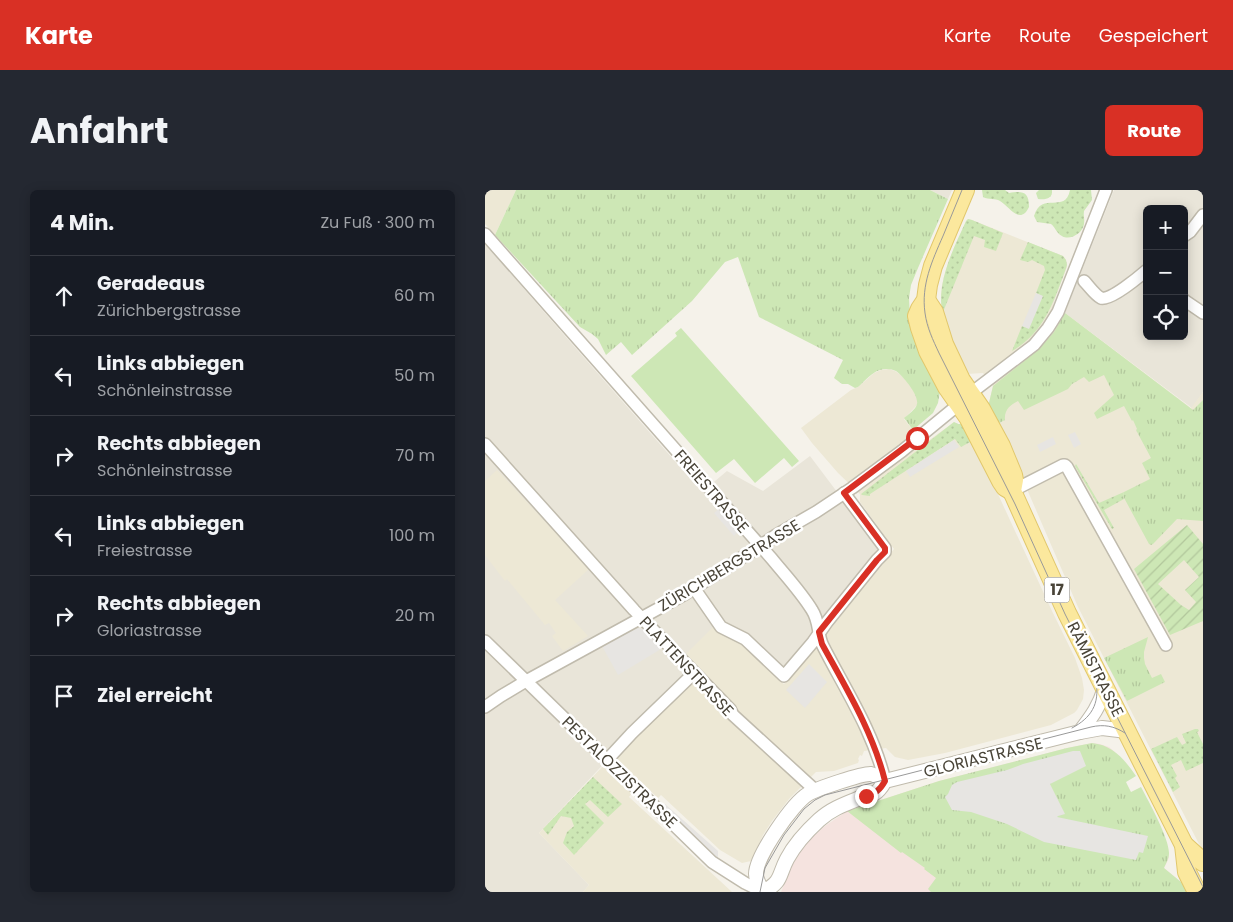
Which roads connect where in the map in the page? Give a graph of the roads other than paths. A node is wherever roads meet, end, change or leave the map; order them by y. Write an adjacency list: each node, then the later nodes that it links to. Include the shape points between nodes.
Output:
1 (965, 190): 10 (main road, RÄMISTRASSE / 17, via 933,266 926,300 934,312)
2 (1106, 190): 10 (street, ZÜRICHBERGSTRASSE, via 1048,328 1034,345)
3 (1203, 215): 4 (street)
4 (1188, 232)
5 (485, 234): 14 (street, FREIESTRASSE)
6 (1143, 274): 7 (street, via 1106,298 1100,298)
7 (1084, 281)
8 (1188, 303): 9 (street)
9 (1203, 313)
10 (965, 398): 12 (main road, RÄMISTRASSE / 17, via 968,417 1005,487); 13 (street, ZÜRICHBERGSTRASSE)
11 (485, 444): 16 (street, PLATTENSTRASSE)
12 (1012, 491): 19 (street, via 1065,465); 22 (main road, RÄMISTRASSE / 17)
13 (844, 493): 14 (street, ZÜRICHBERGSTRASSE); 17 (street, via 885,552)
14 (760, 546): 15 (street, ZÜRICHBERGSTRASSE); 17 (street, FREIESTRASSE, via 813,610)
15 (694, 588): 16 (street, ZÜRICHBERGSTRASSE); 17 (street, via 721,627 745,639 784,676)
16 (642, 618): 20 (street, PLATTENSTRASSE); 21 (street, ZÜRICHBERGSTRASSE)
17 (819, 632): 27 (street, FREIESTRASSE, via 822,644 873,742)
18 (485, 641): 21 (street, PESTALOZZISTRASSE)
19 (1167, 645)
20 (694, 673): 26 (street); 28 (street, PLATTENSTRASSE, via 731,709 733,715)
21 (526, 681): 23 (street, ZÜRICHBERGSTRASSE); 26 (street, PESTALOZZISTRASSE)
22 (1105, 688): 24 (main road, RÄMISTRASSE / 17); 25 (street, via 1098,708)
23 (485, 707)
24 (1127, 731): 25 (street, GLORIASTRASSE, via 1102,728); 29 (main road, RÄMISTRASSE / 17)
25 (1080, 732): 27 (street, GLORIASTRASSE)
26 (607, 760): 31 (street, PESTALOZZISTRASSE, via 712,862)
27 (885, 781): 28 (street, GLORIASTRASSE, via 871,774); 31 (street, GLORIASTRASSE, via 874,794 836,808 819,819 787,859 778,882)
28 (815, 790): 31 (street, GLORIASTRASSE, via 790,812 762,858 756,875)
29 (1184, 845): 30 (main road, RÄMISTRASSE / 17); 32 (main road, RÄMISTRASSE / 17, via 1187,872)
30 (1203, 862)
31 (763, 892)
32 (1197, 892)

